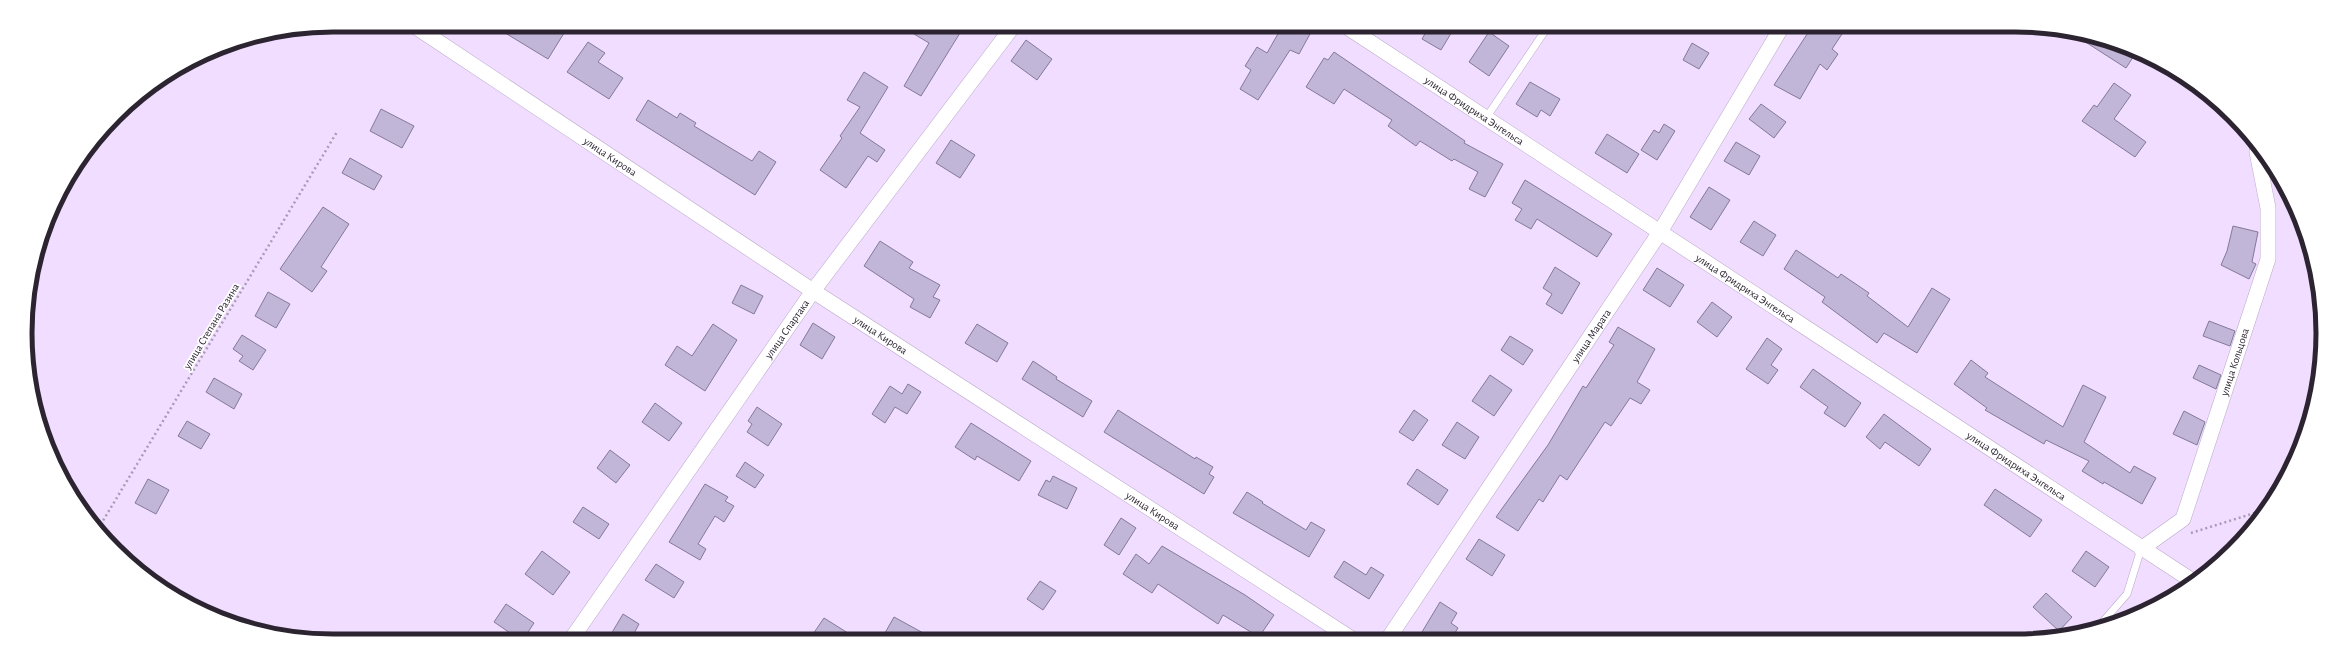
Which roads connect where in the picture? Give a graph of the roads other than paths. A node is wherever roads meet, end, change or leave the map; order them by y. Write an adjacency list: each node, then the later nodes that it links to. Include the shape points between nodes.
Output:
1 (424, 32): 9 (street, улица Кирова)
2 (1009, 32): 9 (street, улица Спартака)
3 (1355, 32): 6 (street, улица Фридриха Энгельса)
4 (1544, 32): 6 (lane)
5 (1779, 32): 8 (street, улица Марата)
6 (1486, 118): 8 (street, улица Фридриха Энгельса)
7 (2260, 158): 10 (street, улица Кольцова, via 2268,208 2268,259 2183,519)
8 (1660, 232): 10 (street, улица Фридриха Энгельса); 15 (street, улица Марата)
9 (813, 291): 13 (street, улица Спартака); 14 (street, улица Кирова)
10 (2144, 551): 11 (street, улица Фридриха Энгельса); 12 (lane, via 2127,594)
11 (2189, 578)
12 (2104, 621)
13 (575, 634)
14 (1343, 634)
15 (1391, 634)

